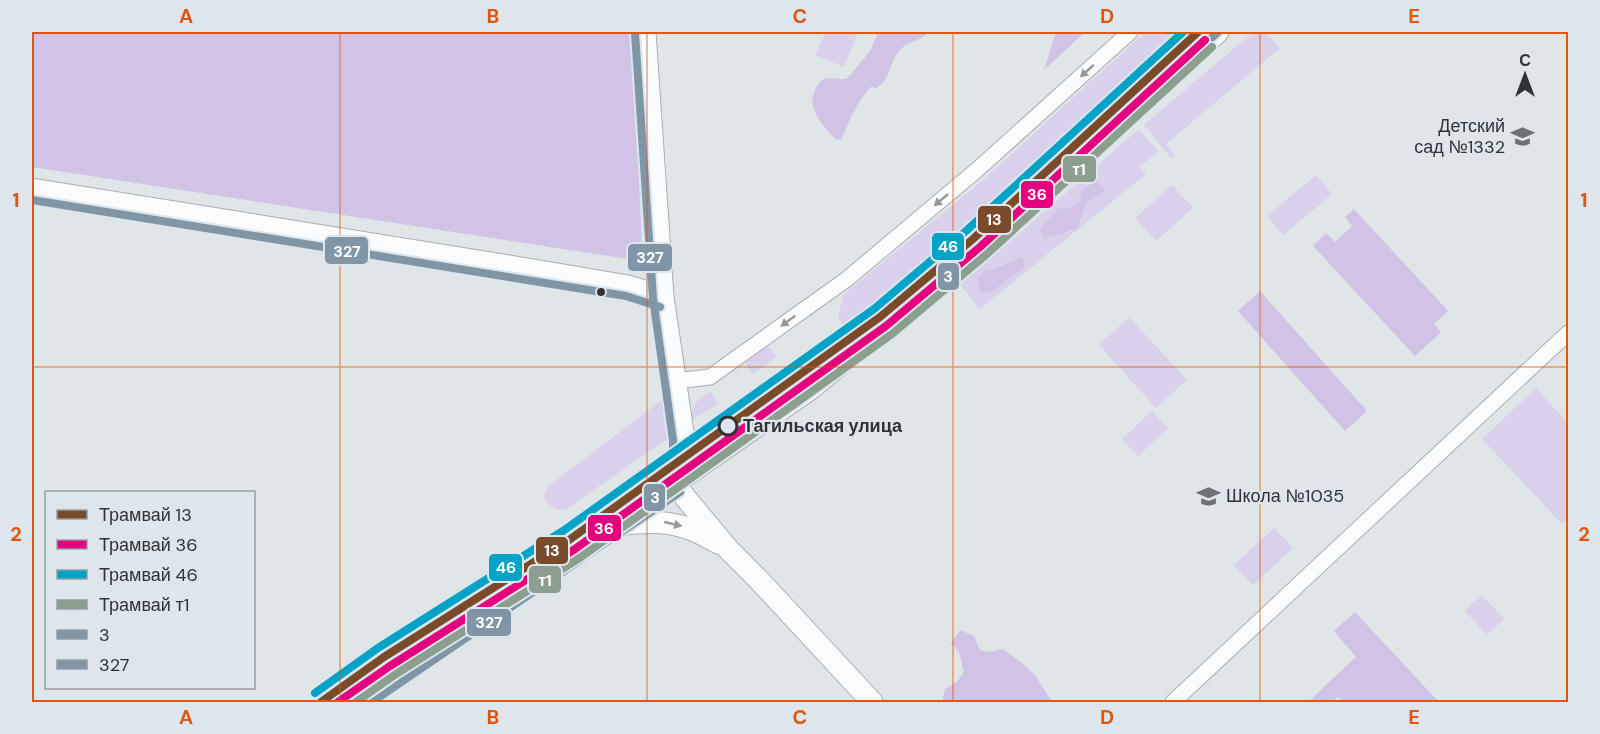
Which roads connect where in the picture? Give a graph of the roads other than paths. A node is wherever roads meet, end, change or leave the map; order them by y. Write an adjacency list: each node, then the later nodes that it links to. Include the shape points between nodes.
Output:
1 (645, 32): 5 (street)
2 (1130, 32): 7 (street, one-way to 7, via 978,169 847,279 710,377)
3 (1218, 32): 8 (street, via 945,279 808,390)
4 (32, 189): 5 (street, via 540,271 627,286)
5 (663, 297): 7 (street)
6 (1569, 333): 13 (street)
7 (675, 381): 8 (street, via 684,454)
8 (674, 483): 9 (street); 10 (street)
9 (615, 525): 10 (street, one-way to 10, via 662,522 681,526); 11 (street)
10 (729, 550): 12 (street)
11 (354, 702)
12 (872, 702)
13 (1173, 702)

